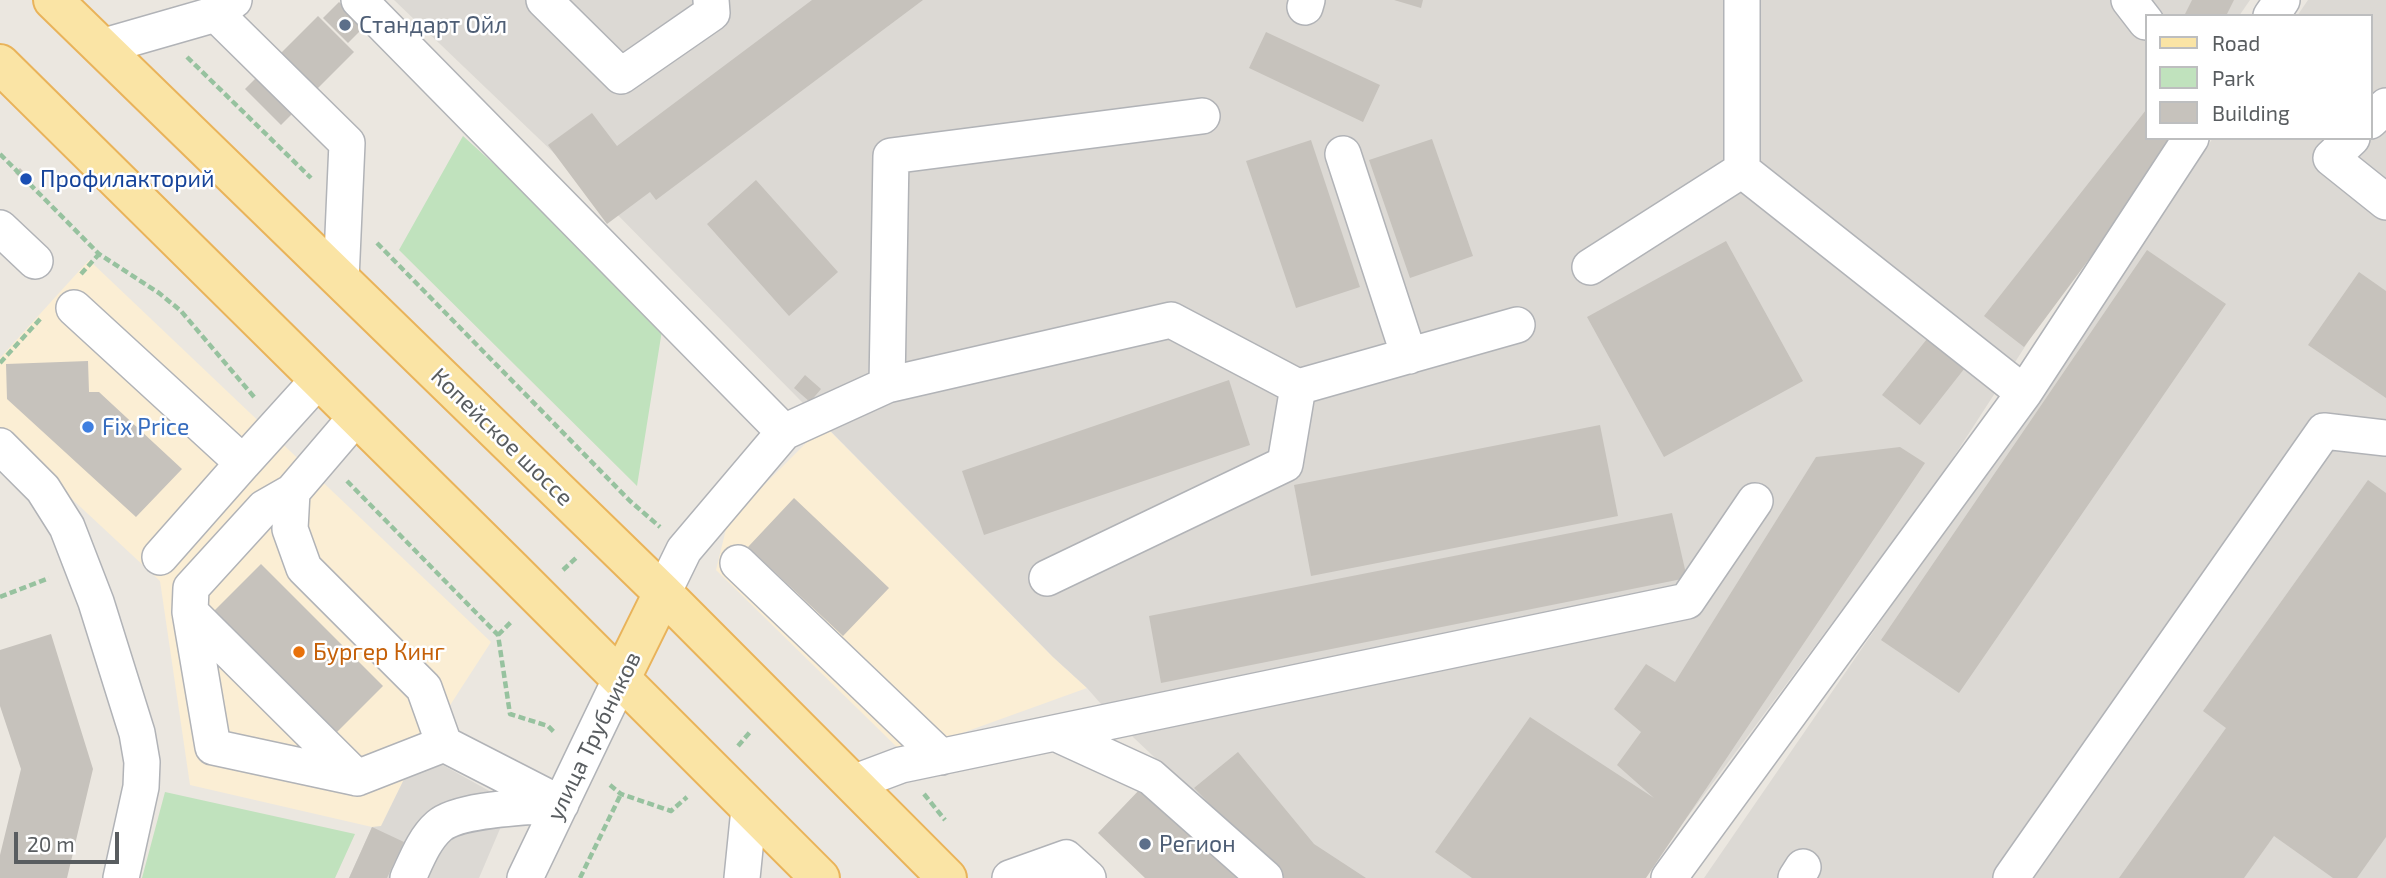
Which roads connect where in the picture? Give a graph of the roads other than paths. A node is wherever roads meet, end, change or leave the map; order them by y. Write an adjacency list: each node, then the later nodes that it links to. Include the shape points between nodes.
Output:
1 (53, 0): 9 (main road, Копейское шоссе)
2 (359, 0): 31 (street)
3 (544, 0): 4 (street, via 621,76 712,13)
4 (711, 0)
5 (1742, 0): 17 (street)
6 (2129, 0): 8 (street)
7 (225, 7): 9 (street); 22 (street, via 347,142)
8 (2144, 19)
9 (101, 47): 22 (main road, Копейское шоссе)
10 (0, 64): 26 (main road)
11 (2386, 106): 13 (street)
12 (1202, 116): 27 (street, via 891,156)
13 (2372, 119)
14 (2190, 140): 29 (street)
15 (2350, 140): 18 (street, via 2331,158)
16 (1343, 154): 25 (street)
17 (1742, 170): 21 (street); 29 (street)
18 (2386, 202)
19 (0, 228): 20 (street)
20 (34, 261)
21 (1590, 267)
22 (341, 280): 40 (main road, Копейское шоссе)
23 (74, 309): 34 (street)
24 (1517, 326): 25 (street)
25 (1409, 356): 28 (street)
26 (319, 379): 30 (main road); 34 (street)
27 (887, 385): 28 (street, via 1171,320); 31 (street)
28 (1298, 387): 39 (street, via 1285,464)
29 (2024, 393): 59 (street)
30 (357, 416): 35 (street); 42 (main road)
31 (784, 432): 40 (street, via 684,550)
32 (2386, 438): 60 (street, via 2324,431)
33 (0, 446): 50 (street, via 43,489 68,527 137,733 141,787)
34 (243, 463): 37 (street)
35 (292, 492): 41 (street, via 264,508 191,588); 44 (street, via 290,529 304,568 424,688)
36 (1755, 500): 43 (street, via 1687,601)
37 (160, 557)
38 (737, 563): 45 (street)
39 (1047, 578)
40 (663, 593): 42 (main road, улица Трубников); 47 (main road, Копейское шоссе)
41 (190, 612): 46 (street); 46 (street, via 213,747)
42 (621, 678): 48 (street, улица Трубников); 49 (main road)
43 (1055, 733): 45 (street); 58 (street, via 1151,777)
44 (444, 744): 46 (street); 48 (street)
45 (941, 757): 47 (street, via 901,765)
46 (358, 778)
47 (853, 783): 55 (main road, Копейское шоссе)
48 (561, 804): 51 (street, via 469,814 439,826); 52 (street, улица Трубников)
49 (749, 809): 53 (street); 54 (main road)
50 (121, 878)
51 (408, 878)
52 (525, 878)
53 (742, 878)
54 (820, 878)
55 (947, 878)
56 (1010, 878): 57 (street, via 1066,858)
57 (1088, 878)
58 (1265, 878)
59 (1670, 878)
60 (2011, 878)

